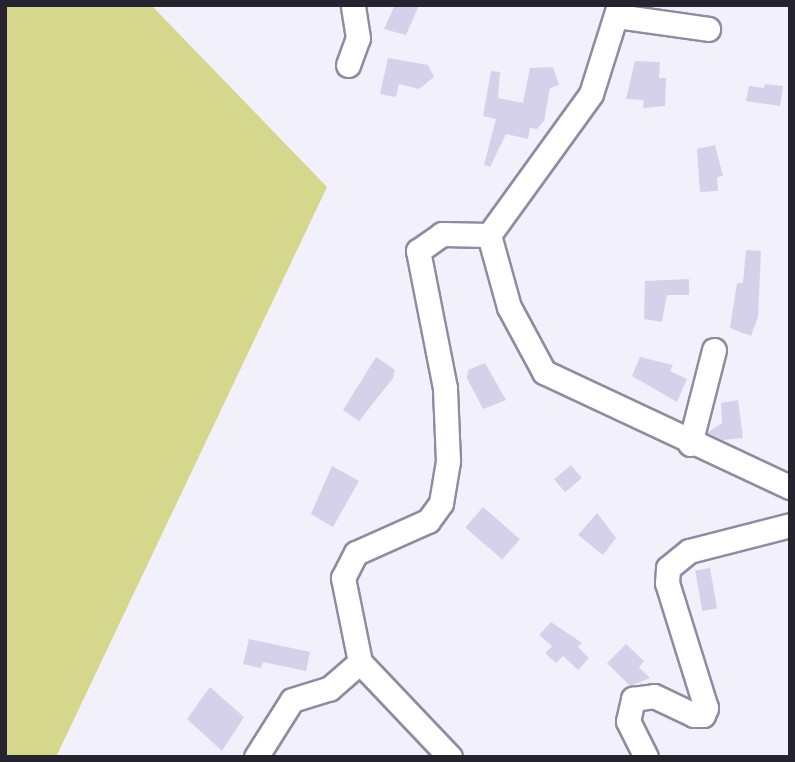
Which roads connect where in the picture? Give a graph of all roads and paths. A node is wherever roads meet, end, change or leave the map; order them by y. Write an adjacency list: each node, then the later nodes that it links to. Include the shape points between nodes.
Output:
1 (353, 5): 4 (street, via 358,38)
2 (618, 11): 3 (street); 5 (street, via 591,94)
3 (708, 29)
4 (348, 65)
5 (489, 235): 7 (street, via 509,307 544,372); 10 (street, via 442,234 418,251 445,388 448,461 441,503 428,521 356,554 346,565 346,611)
6 (714, 350): 7 (street)
7 (690, 444): 8 (street)
8 (789, 490)
9 (788, 522): 13 (street, via 689,551 668,568 667,583 706,708 703,715 694,715 654,696 633,699 628,721)
10 (360, 662): 11 (street, via 329,689 292,700); 12 (street)
11 (256, 757)
12 (450, 757)
13 (646, 757)

